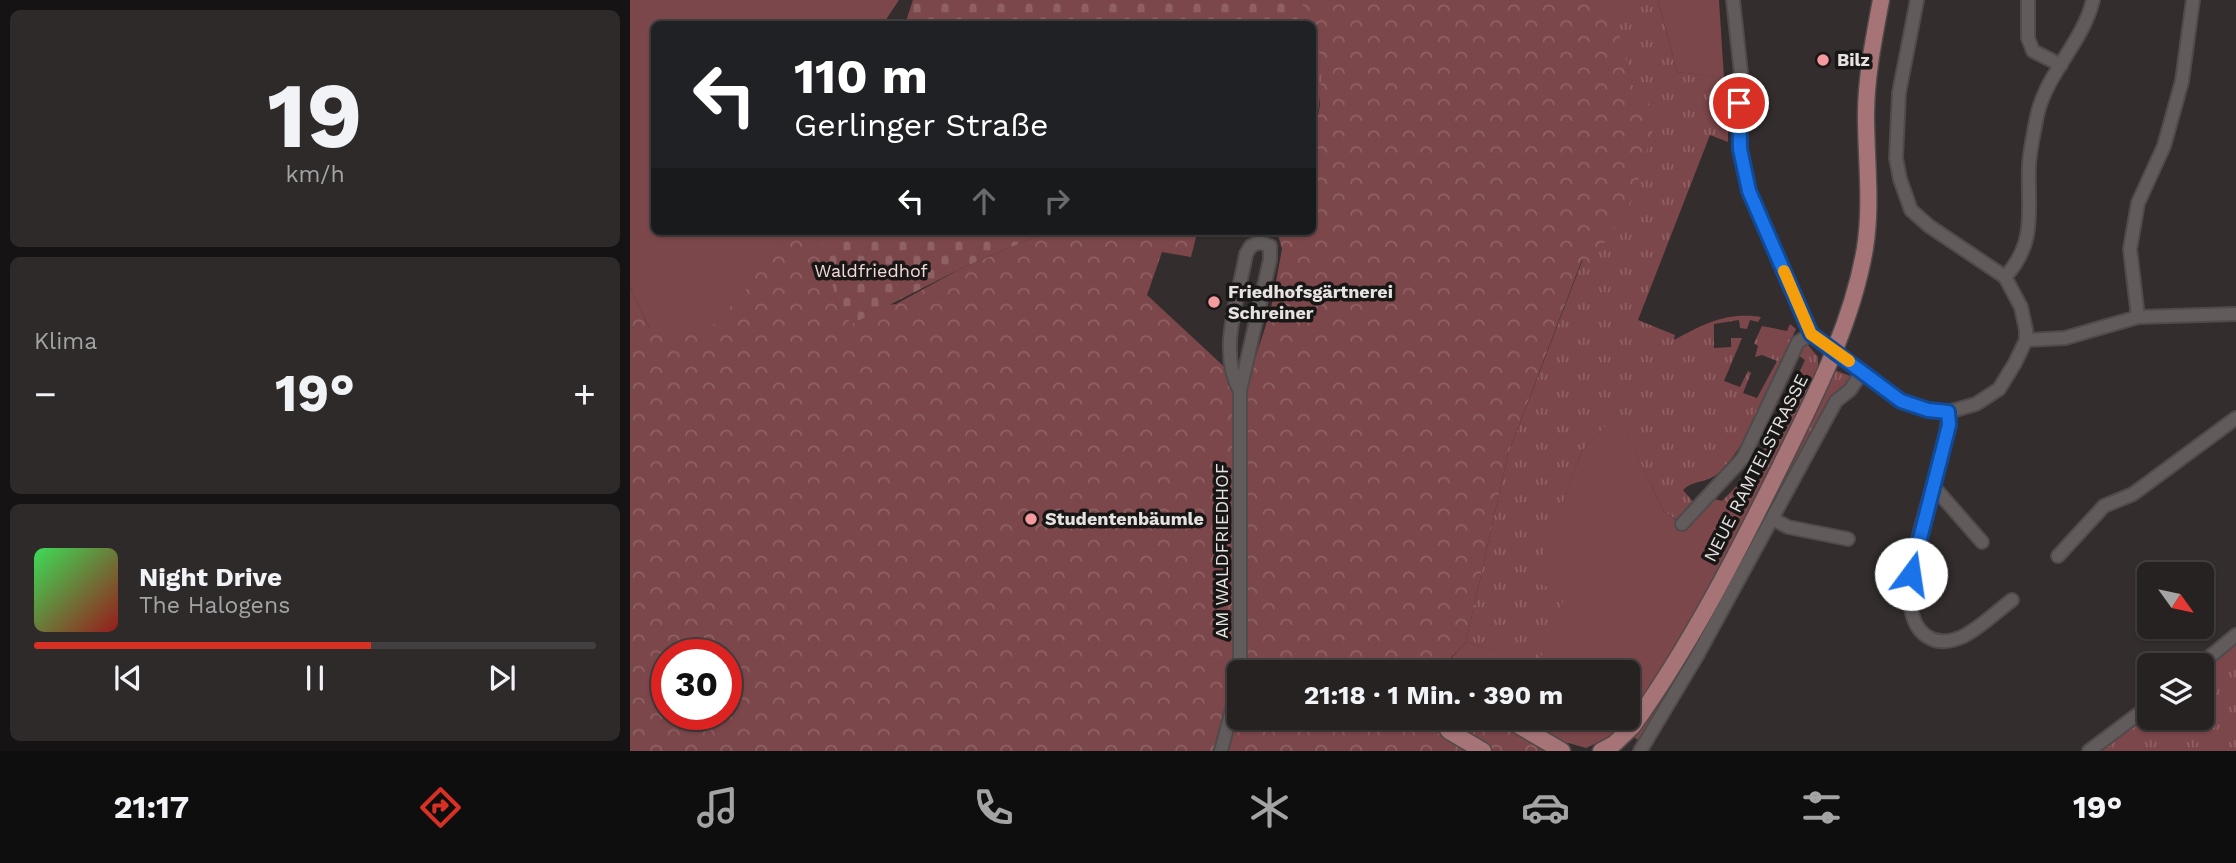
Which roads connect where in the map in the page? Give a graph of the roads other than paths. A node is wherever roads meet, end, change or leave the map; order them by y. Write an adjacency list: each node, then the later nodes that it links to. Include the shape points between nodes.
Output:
1 (1733, 0): 11 (street, via 1741,73 1740,149 1747,181)
2 (1881, 0): 13 (main road, NEUE RAMTELSTRASSE, via 1868,81 1865,245 1855,293)
3 (1916, 0): 8 (street, via 1899,93 1896,158 1900,179 1911,209 1928,226)
4 (2028, 0): 7 (street, via 2028,38 2033,51)
5 (2092, 0): 7 (street, via 2077,41)
6 (2193, 0): 10 (street, via 2182,81 2164,146 2138,203 2130,250)
7 (2061, 65): 8 (street, via 2043,94 2035,126 2029,163 2030,229 2020,260)
8 (2005, 277): 12 (street, via 2021,307)
9 (2236, 314): 10 (street)
10 (2138, 317): 12 (street, via 2065,338)
11 (1811, 334): 13 (street); 20 (street, via 1798,342 1744,458)
12 (2026, 340): 16 (street, via 1999,389 1976,404)
13 (1835, 350): 14 (street); 33 (main road, NEUE RAMTELSTRASSE, via 1764,500 1689,636 1632,727)
14 (1862, 372): 16 (street, via 1909,405); 19 (street, via 1836,401)
15 (1240, 391): 15 (street, AM WALDFRIEDHOF, via 1270,260 1270,246 1259,242 1246,254 1229,347 1233,378); 30 (street, AM WALDFRIEDHOF, via 1240,663)
16 (1948, 412): 18 (street)
17 (2236, 418): 23 (street, via 2133,494 2104,506)
18 (1934, 487): 22 (street); 24 (street, via 1911,569 1910,615 1917,627 1938,641 1952,640 1975,629)
19 (1773, 519): 21 (street, via 1788,527); 34 (street)
20 (1682, 524)
21 (1848, 539)
22 (1982, 542)
23 (2058, 556)
24 (2011, 600)
25 (2236, 635): 26 (street)
26 (2214, 653)
27 (2137, 715): 35 (street)
28 (1448, 730): 31 (main road)
29 (1526, 730): 32 (main road)
30 (1221, 751)
31 (1483, 751)
32 (1562, 751)
33 (1601, 751)
34 (1640, 751)
35 (2089, 751)

